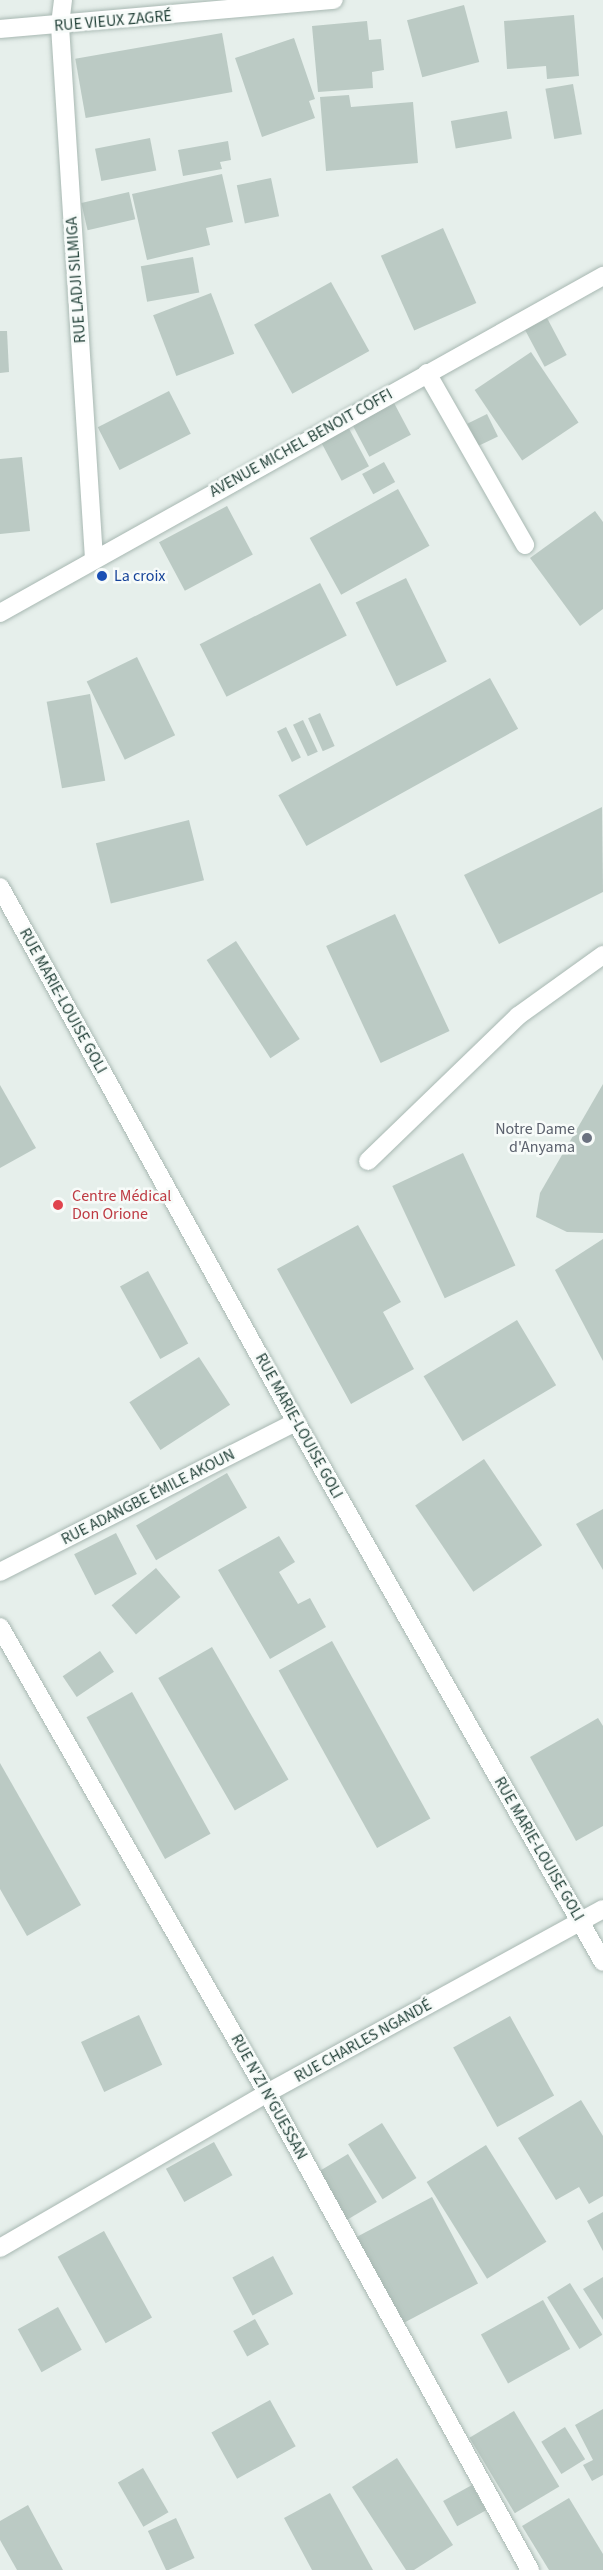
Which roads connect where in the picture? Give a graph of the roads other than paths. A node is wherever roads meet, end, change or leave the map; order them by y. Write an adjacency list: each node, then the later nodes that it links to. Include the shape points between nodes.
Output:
1 (63, 0): 3 (street, RUE LADJI SILMIGA)
2 (334, 0): 3 (street, RUE VIEUX ZAGRÉ)
3 (60, 26): 4 (street, RUE VIEUX ZAGRÉ); 8 (street, RUE LADJI SILMIGA)
4 (0, 29)
5 (603, 276): 6 (street, AVENUE MICHEL BENOIT COFFI)
6 (427, 373): 7 (street); 8 (street, AVENUE MICHEL BENOIT COFFI)
7 (525, 545)
8 (94, 559): 9 (street, AVENUE MICHEL BENOIT COFFI)
9 (0, 612)
10 (0, 887): 13 (street, RUE MARIE-LOUISE GOLI)
11 (603, 955): 12 (street, via 518,1016)
12 (368, 1161)
13 (296, 1422): 14 (street, RUE ADANGBE ÉMILE AKOUN); 17 (street, RUE MARIE-LOUISE GOLI)
14 (0, 1572)
15 (0, 1628): 19 (street, RUE N'ZI N'GUESSAN)
16 (603, 1909): 17 (street, RUE CHARLES NGANDÉ)
17 (581, 1922): 18 (street, RUE MARIE-LOUISE GOLI); 19 (street, RUE CHARLES NGANDÉ)
18 (603, 1962)
19 (267, 2093): 20 (street, RUE CHARLES NGANDÉ); 21 (street, RUE N'ZI N'GUESSAN)
20 (0, 2248)
21 (530, 2570)

